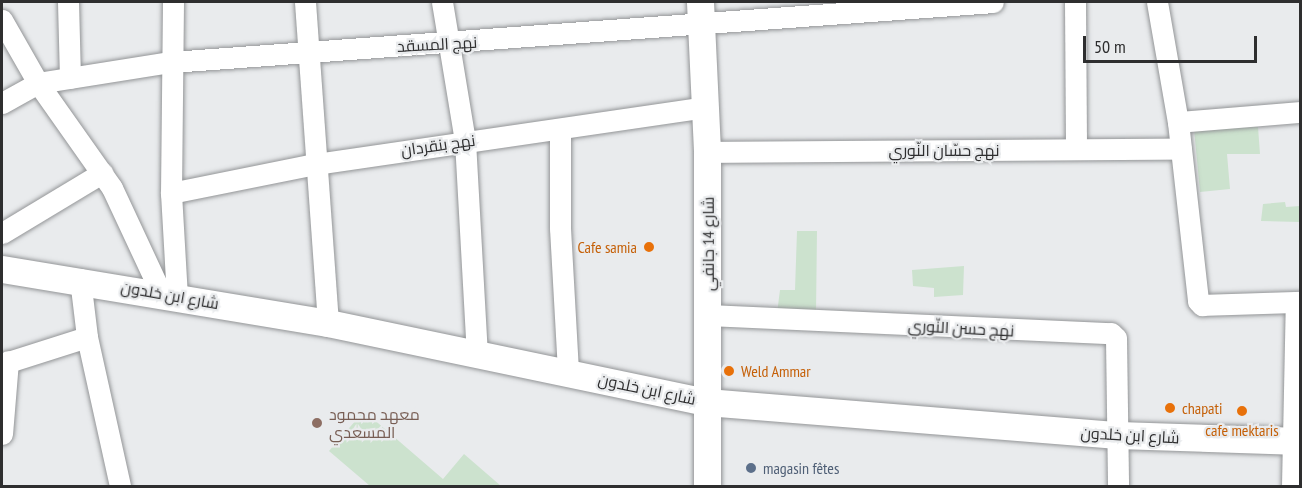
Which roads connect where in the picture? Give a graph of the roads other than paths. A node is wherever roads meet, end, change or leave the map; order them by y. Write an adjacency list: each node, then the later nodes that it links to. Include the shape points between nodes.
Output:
1 (68, 2): 13 (street)
2 (173, 2): 12 (street)
3 (305, 2): 11 (street)
4 (442, 2): 10 (street)
5 (993, 2): 8 (street, نهج المسقد)
6 (1075, 2): 21 (street)
7 (1157, 2): 18 (street)
8 (701, 13): 10 (street, نهج المسقد); 16 (street, شارع 14 جانفي)
9 (2, 20): 14 (street)
10 (448, 44): 11 (street, نهج المسقد); 20 (street)
11 (309, 51): 12 (street, نهج المسقد); 24 (street)
12 (171, 62): 13 (street, نهج المسقد); 26 (street)
13 (70, 78): 14 (street, نهج المسقد)
14 (38, 84): 15 (street, نهج المسقد); 25 (street)
15 (2, 104)
16 (707, 107): 19 (street, نهج بنقردان); 23 (street, شارع 14 جانفي)
17 (1300, 112): 18 (street)
18 (1178, 122): 22 (street)
19 (560, 130): 20 (street, نهج بنقردان); 37 (street, via 560,228)
20 (465, 141): 24 (street, نهج بنقردان); 35 (street)
21 (1076, 148): 22 (street, نهج حسّان النّوري); 23 (street, نهج حسّان النّوري)
22 (1181, 149): 31 (street, via 1199,303)
23 (707, 152): 32 (street, شارع 14 جانفي)
24 (315, 164): 26 (street, نهج بنقردان); 33 (street)
25 (102, 173): 27 (street); 30 (street)
26 (171, 193): 30 (street)
27 (2, 232)
28 (2, 268): 29 (street, شارع ابن خلدون)
29 (80, 279): 30 (street, شارع ابن خلدون); 34 (street)
30 (169, 295): 33 (street, شارع ابن خلدون)
31 (1298, 302): 41 (street)
32 (708, 315): 38 (street, شارع 14 جانفي); 40 (street, نهج حسن النّوري, via 1111,333 1116,338)
33 (328, 323): 35 (street, شارع ابن خلدون)
34 (87, 337): 36 (street); 42 (street)
35 (477, 353): 37 (street, شارع ابن خلدون)
36 (5, 362): 39 (street)
37 (568, 373): 38 (street, شارع ابن خلدون)
38 (706, 402): 40 (street, شارع ابن خلدون); 43 (street, شارع 14 جانفي)
39 (2, 434)
40 (1118, 435): 41 (street, شارع ابن خلدون); 44 (street, نهج حسن النّوري)
41 (1297, 441): 45 (street)
42 (120, 486)
43 (707, 486)
44 (1118, 486)
45 (1292, 486)

